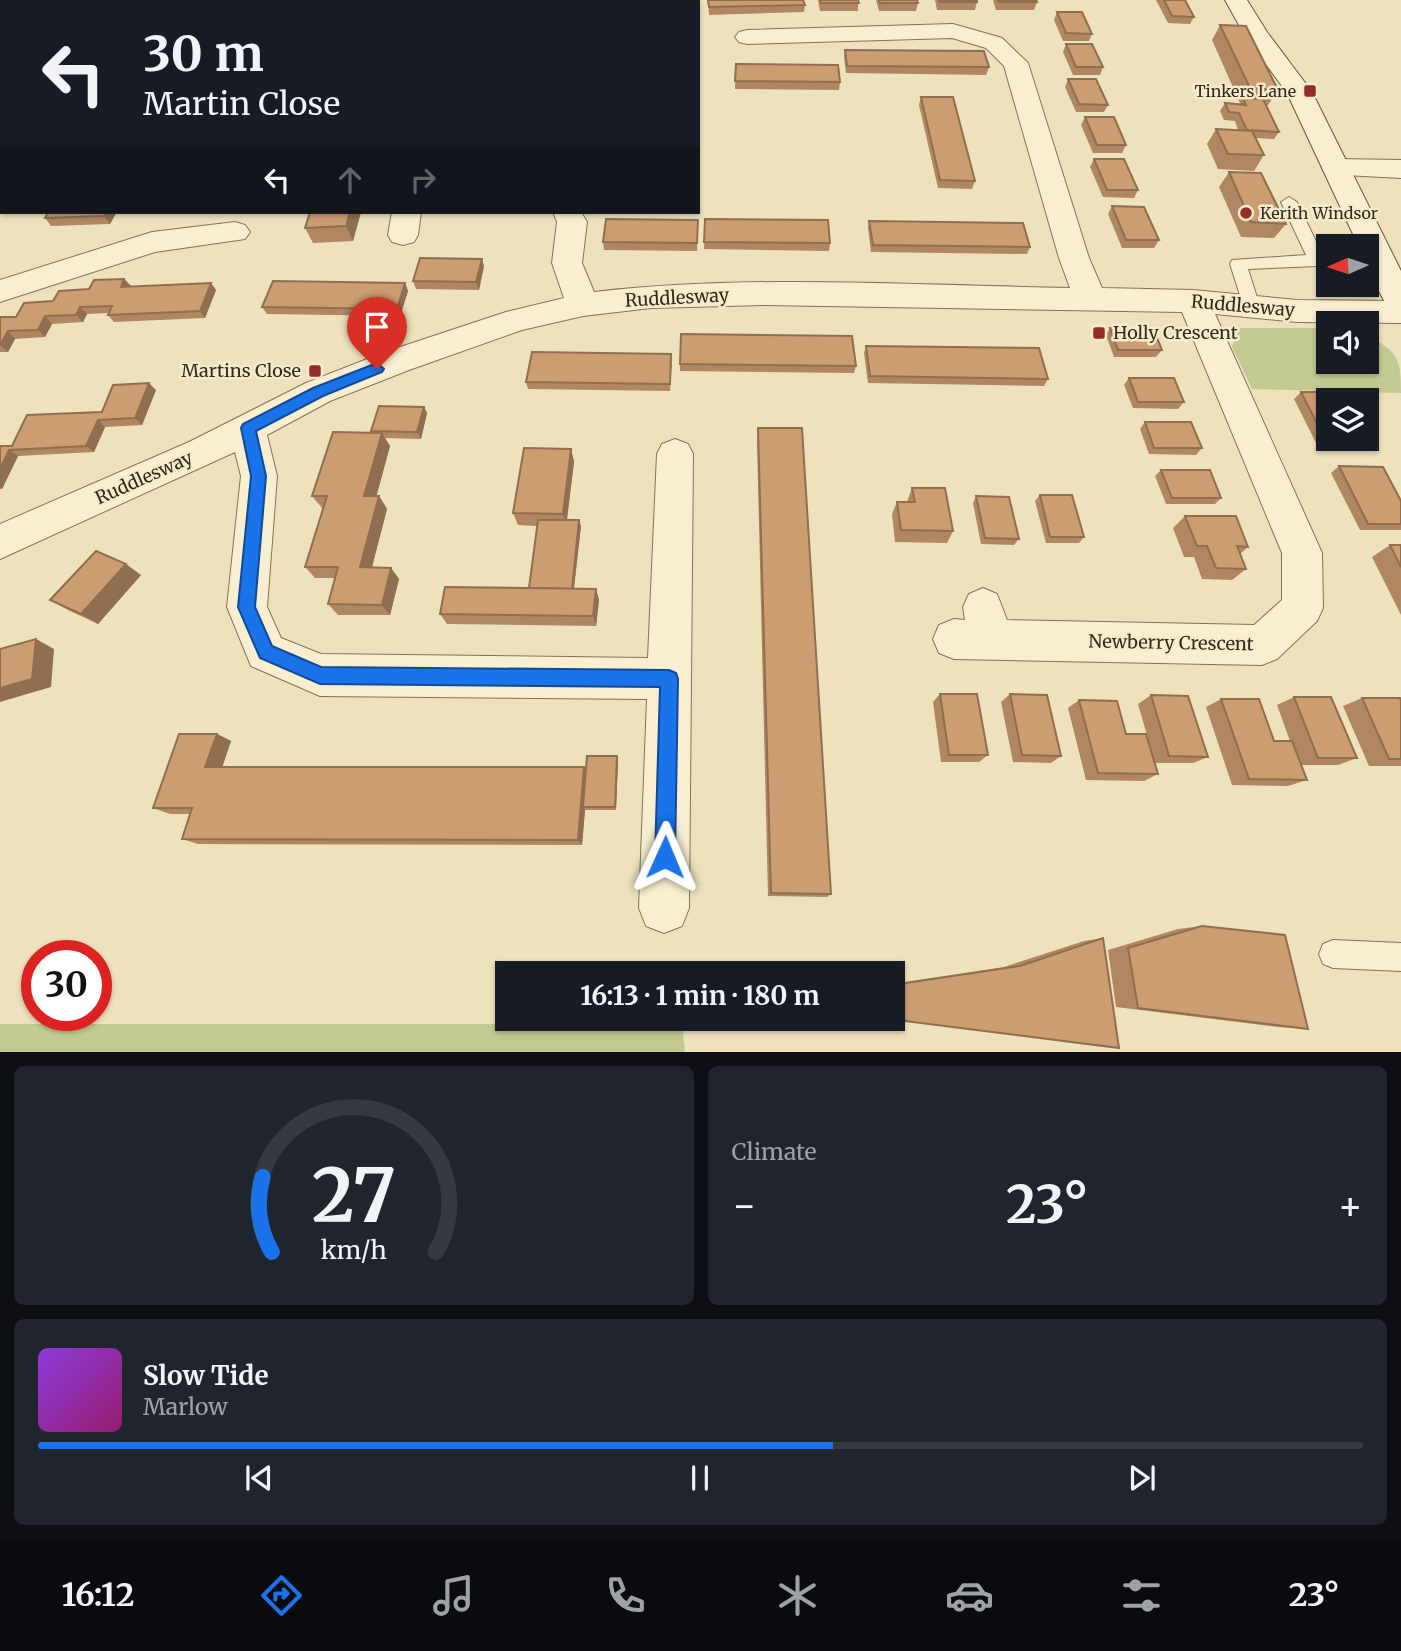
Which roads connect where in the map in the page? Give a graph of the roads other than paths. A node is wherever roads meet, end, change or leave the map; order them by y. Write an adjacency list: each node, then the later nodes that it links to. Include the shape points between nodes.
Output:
1 (1236, 0): 3 (street, via 1299,92)
2 (762, 40): 9 (street, via 953,31 994,43 1016,63)
3 (1336, 168): 4 (street); 11 (street)
4 (1401, 169)
5 (1289, 202): 13 (lane, via 1317,260 1238,264)
6 (568, 214): 12 (street, via 572,222 567,263)
7 (220, 238): 8 (street, via 152,242)
8 (0, 292)
9 (1091, 301): 10 (street, Ruddlesway); 12 (street, Ruddlesway, via 764,294 651,297)
10 (1194, 301): 13 (street, Ruddlesway); 18 (street, Newberry Crescent, via 1302,553 1303,608 1262,645)
11 (1401, 303)
12 (583, 305): 15 (street, Ruddlesway, via 517,320 397,361 318,392)
13 (1251, 307): 14 (street, Ruddlesway)
14 (1401, 312)
15 (248, 428): 17 (street, Ruddlesway); 19 (street, via 259,476 247,607 266,652 320,675)
16 (664, 472): 19 (street)
17 (0, 542)
18 (976, 629)
19 (669, 679): 20 (street)
20 (664, 908)
21 (1333, 954): 22 (lane)
22 (1401, 957)

